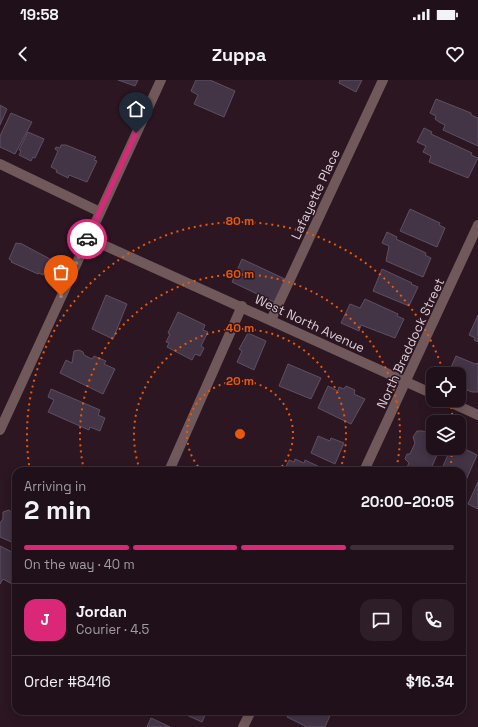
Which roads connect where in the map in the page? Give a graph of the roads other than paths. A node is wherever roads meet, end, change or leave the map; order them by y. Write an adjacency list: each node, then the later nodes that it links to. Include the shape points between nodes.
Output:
1 (161, 80): 4 (street)
2 (383, 80): 8 (street, Lafayette Place)
3 (0, 164): 4 (street)
4 (100, 212): 6 (street)
5 (478, 225): 9 (street, North Braddock Street)
6 (88, 238): 7 (street, West North Avenue); 13 (street)
7 (242, 306): 8 (street, West North Avenue); 14 (street)
8 (271, 320): 9 (street, West North Avenue)
9 (407, 382): 10 (street, West North Avenue); 15 (street, North Braddock Street)
10 (426, 391)
11 (460, 407): 12 (street)
12 (478, 415)
13 (0, 430)
14 (171, 467)
15 (366, 467)
16 (249, 715): 17 (street)
17 (243, 727)

